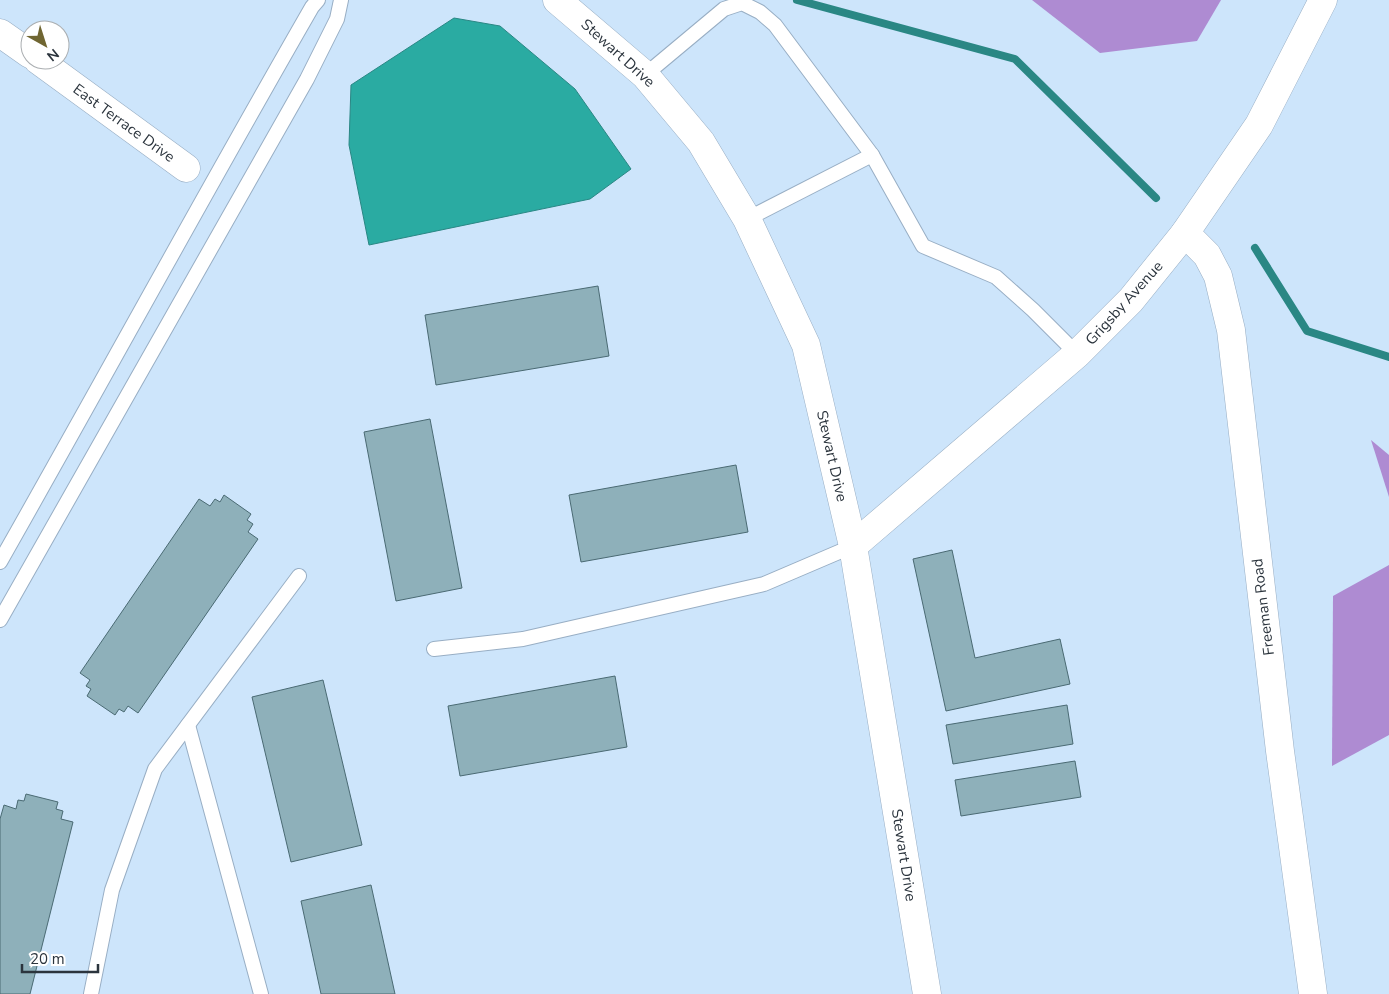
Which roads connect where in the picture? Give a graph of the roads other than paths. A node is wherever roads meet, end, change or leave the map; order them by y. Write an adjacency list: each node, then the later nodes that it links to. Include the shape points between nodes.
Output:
1 (318, 0): 15 (lane, via 256,104)
2 (340, 0): 17 (lane, via 337,19 307,79)
3 (557, 0): 8 (street, Stewart Drive)
4 (1323, 0): 12 (street, Grigsby Avenue, via 1259,125)
5 (0, 33): 6 (street)
6 (20, 47)
7 (52, 70): 10 (street, East Terrace Drive)
8 (645, 75): 9 (lane, via 724,9 742,3 775,25); 11 (street, Stewart Drive, via 701,142)
9 (872, 156): 11 (lane); 13 (lane, via 923,246 996,277)
10 (186, 168)
11 (747, 219): 14 (street, Stewart Drive, via 806,346)
12 (1185, 233): 13 (street, Grigsby Avenue, via 1131,300); 23 (street, Freeman Road, via 1207,255 1218,276 1230,330 1280,751)
13 (1076, 354): 14 (street, Grigsby Avenue)
14 (852, 546): 18 (lane, via 764,584 523,639); 22 (street, Stewart Drive)
15 (0, 562)
16 (299, 576): 19 (lane)
17 (0, 620)
18 (434, 649)
19 (188, 725): 20 (lane, via 155,769 112,890); 21 (lane)
20 (91, 994)
21 (261, 994)
22 (927, 994)
23 (1313, 994)

